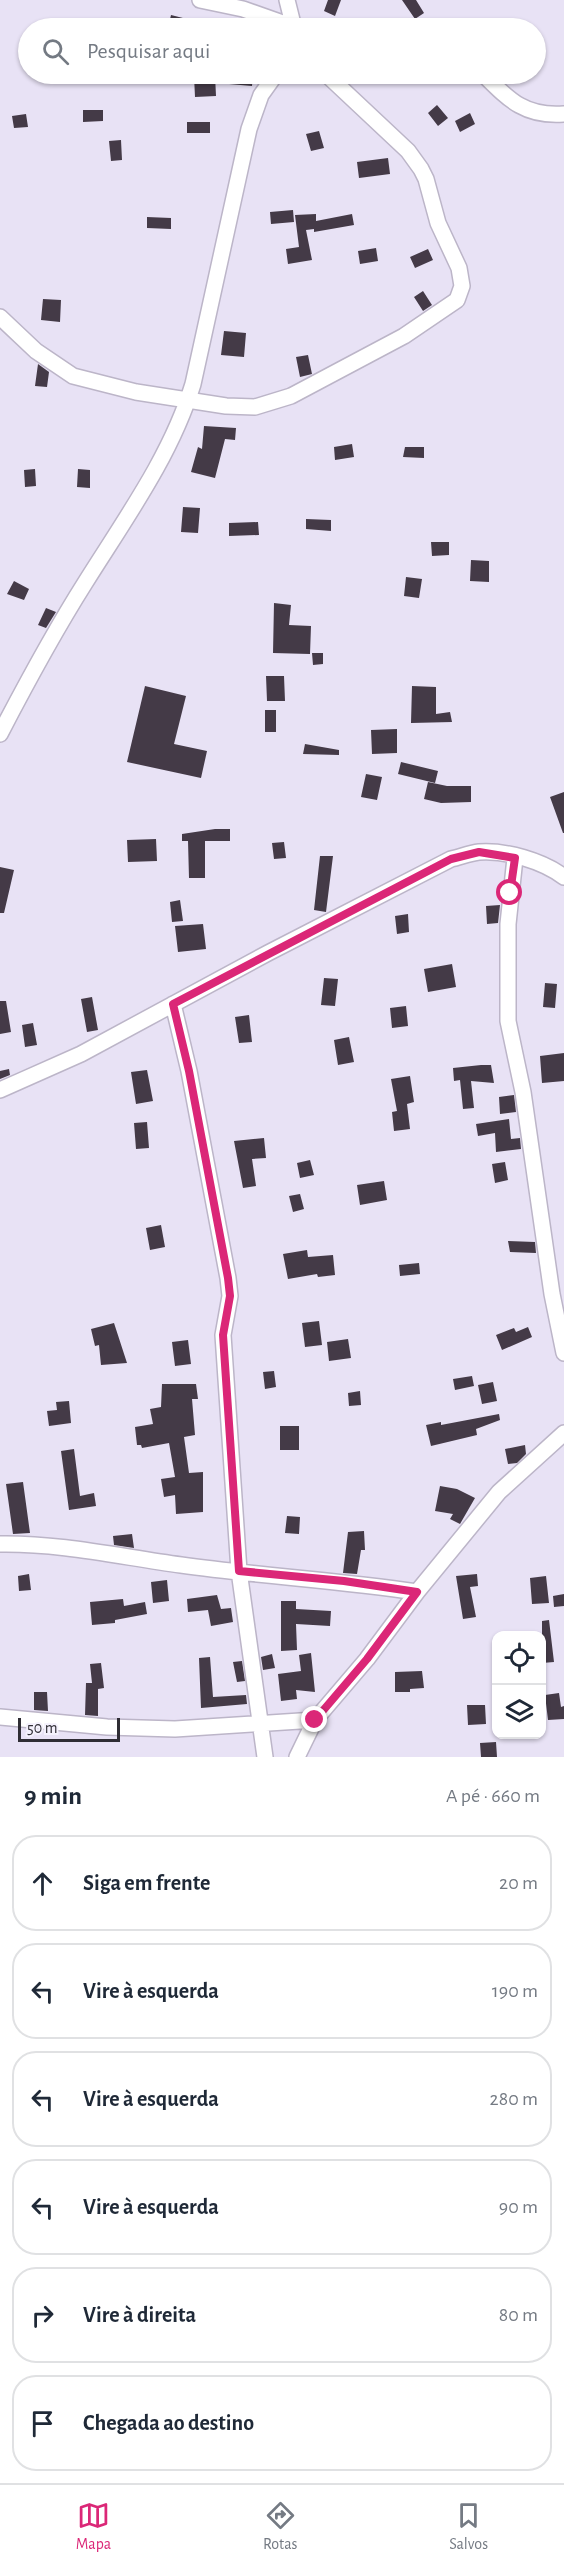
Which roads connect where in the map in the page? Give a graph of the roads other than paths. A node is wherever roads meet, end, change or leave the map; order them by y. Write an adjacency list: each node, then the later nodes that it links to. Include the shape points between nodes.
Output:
1 (200, 0): 3 (street)
2 (287, 0): 4 (street)
3 (267, 18)
4 (292, 18)
5 (269, 84): 10 (street, via 249,129)
6 (337, 84): 10 (street, via 408,151 421,169 438,223 455,257 461,293 457,300 404,336 291,396 255,406 226,406)
7 (494, 84): 8 (street, via 513,102 533,113)
8 (564, 114)
9 (0, 317): 10 (street, via 36,351 73,376 136,392)
10 (189, 399): 11 (street, via 172,441 59,623)
11 (0, 734)
12 (515, 858): 13 (street, via 548,866); 14 (street, via 479,852 451,859); 16 (street, via 510,893 507,1021 523,1092)
13 (564, 877)
14 (173, 1004): 15 (street, via 81,1054); 19 (street, via 228,1278 230,1296 223,1335)
15 (0, 1090)
16 (564, 1353)
17 (564, 1433): 20 (street, via 499,1492)
18 (0, 1544): 19 (street, via 85,1550)
19 (239, 1571): 20 (street); 23 (street)
20 (417, 1592): 22 (street)
21 (0, 1717): 23 (street, via 107,1727)
22 (315, 1720): 23 (street); 25 (street)
23 (260, 1724): 24 (street)
24 (265, 1757)
25 (297, 1757)

